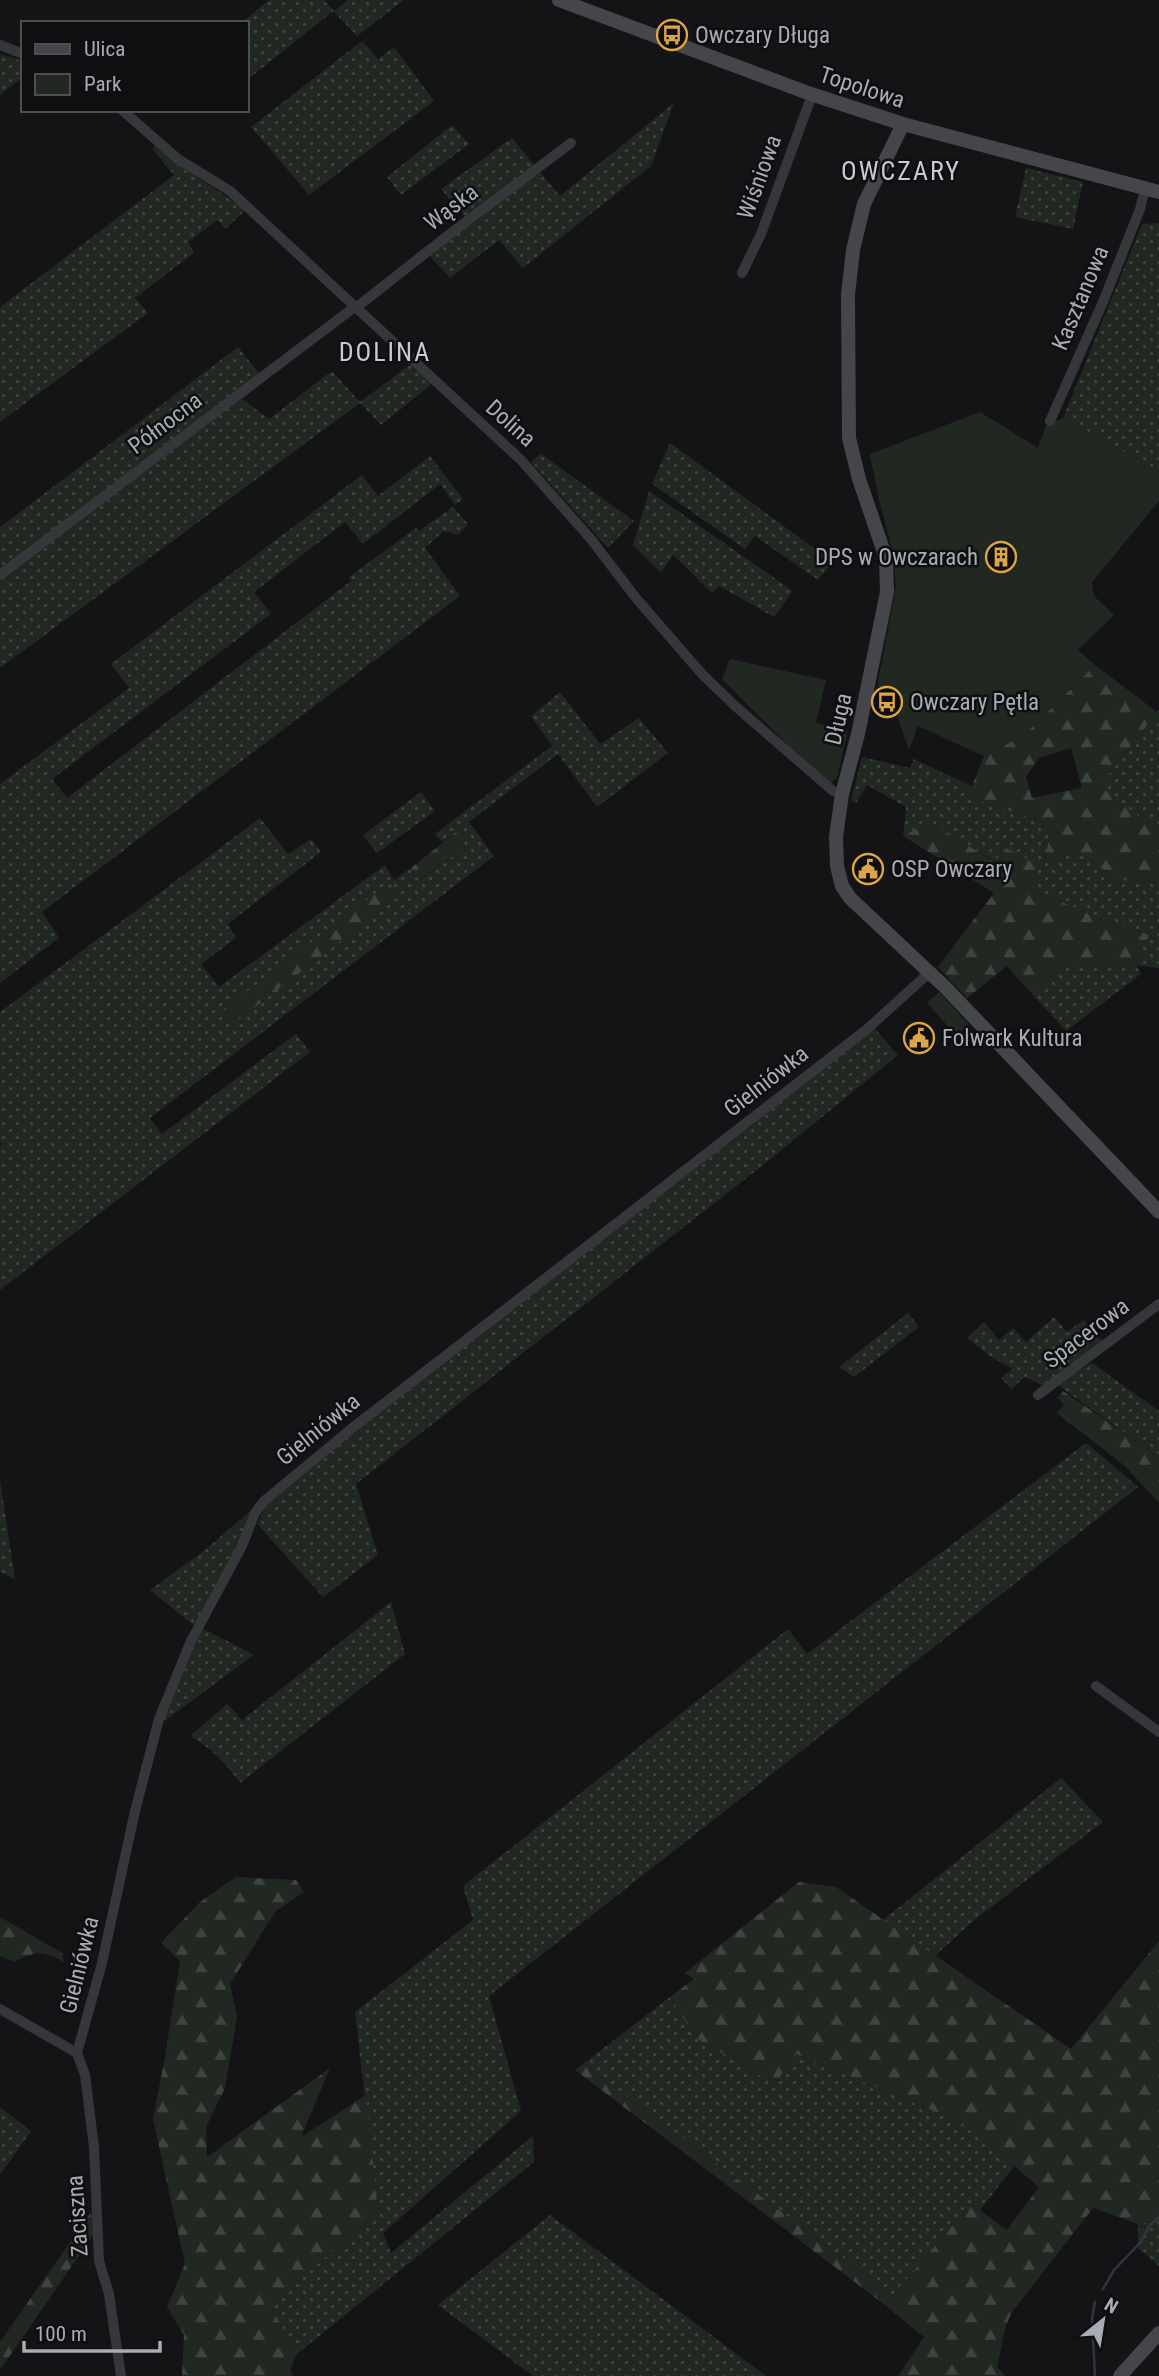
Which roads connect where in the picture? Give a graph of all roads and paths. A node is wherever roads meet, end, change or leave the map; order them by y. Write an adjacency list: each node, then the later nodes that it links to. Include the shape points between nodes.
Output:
1 (559, 0): 4 (street, Topolowa)
2 (0, 45): 3 (street)
3 (21, 53)
4 (812, 94): 6 (street, Topolowa); 9 (street, Wiśniowa)
5 (124, 112): 10 (street, Dolina, via 178,159 230,191)
6 (903, 124): 8 (street, Topolowa); 13 (street, Długa, via 864,204 848,295 849,438 886,558 887,592)
7 (571, 142): 10 (street, Wąska)
8 (1152, 190): 11 (street, Kasztanowa)
9 (742, 274)
10 (356, 306): 12 (street, Północna); 13 (street, Dolina, via 534,473 702,674 833,791)
11 (1050, 421)
12 (0, 575)
13 (842, 794): 14 (street, Długa, via 836,837 842,886)
14 (930, 972): 15 (street, Długa); 21 (street, Gielniówka, via 866,1030 351,1429 254,1513 191,1641 159,1719)
15 (1159, 1212)
16 (1159, 1304): 17 (street, Spacerowa)
17 (1038, 1395)
18 (1096, 1686): 19 (street)
19 (1159, 1732)
20 (0, 2009): 21 (street, Gielniówka)
21 (77, 2053): 23 (street, Zaciszna, via 85,2075 94,2147 100,2261)
22 (1159, 2333): 24 (street)
23 (121, 2376)
24 (1120, 2376)

